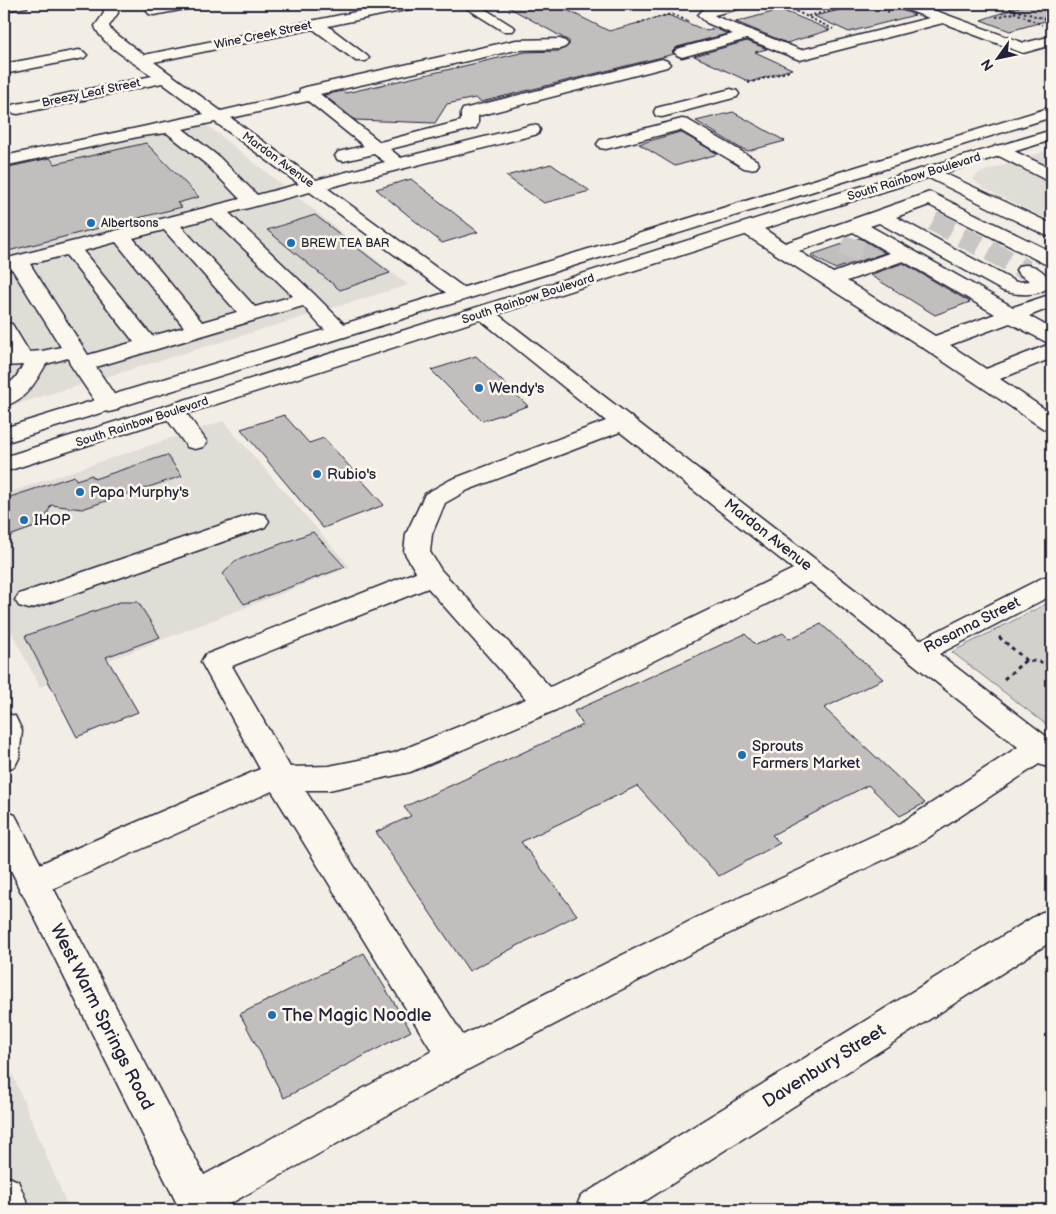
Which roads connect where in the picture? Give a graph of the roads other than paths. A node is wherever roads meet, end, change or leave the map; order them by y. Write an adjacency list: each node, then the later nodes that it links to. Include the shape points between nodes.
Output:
1 (22, 4): 8 (main road)
2 (110, 4): 19 (main road, Mardon Avenue, via 111,13 102,26 104,32)
3 (191, 4): 9 (main road)
4 (415, 4): 11 (main road, Wine Creek Street)
5 (467, 4): 12 (main road)
6 (741, 4): 13 (main road, via 705,15)
7 (901, 4): 10 (main road)
8 (4, 7)
9 (154, 11)
10 (942, 19): 13 (main road, via 800,56); 14 (main road, via 1023,48)
11 (315, 24): 18 (main road); 19 (main road, Wine Creek Street)
12 (508, 28)
13 (748, 34): 16 (main road)
14 (1052, 40)
15 (560, 44): 24 (main road, via 516,45 306,92)
16 (682, 52)
17 (79, 55): 21 (main road)
18 (361, 58)
19 (141, 60): 22 (main road, Mardon Avenue)
20 (662, 64): 36 (main road, via 469,113 470,124)
21 (4, 69)
22 (164, 78): 26 (main road, Breezy Leaf Street); 29 (main road, Mardon Avenue)
23 (731, 94): 27 (main road)
24 (311, 95): 29 (main road); 36 (main road)
25 (4, 96): 26 (main road)
26 (18, 109): 30 (main road)
27 (662, 112)
28 (1052, 112): 33 (main road, South Rainbow Boulevard)
29 (218, 117): 31 (main road); 45 (main road, Mardon Avenue)
30 (35, 125)
31 (170, 127): 39 (main road); 46 (main road, via 213,161)
32 (532, 130): 40 (main road)
33 (982, 133): 42 (main road, South Rainbow Boulevard); 43 (main road, via 970,148 935,160)
34 (1052, 135): 37 (main road, South Rainbow Boulevard)
35 (606, 144): 41 (main road, via 682,124)
36 (378, 148): 38 (main road); 40 (main road)
37 (1001, 150): 43 (main road, South Rainbow Boulevard); 44 (main road)
38 (344, 156)
39 (4, 161)
40 (398, 164): 45 (main road)
41 (750, 164)
42 (874, 166): 47 (main road, via 884,170 883,175 845,189); 58 (main road, South Rainbow Boulevard)
43 (931, 172): 47 (main road, South Rainbow Boulevard); 55 (main road)
44 (1052, 176)
45 (314, 186): 46 (main road); 66 (main road, Mardon Avenue)
46 (253, 201): 49 (main road)
47 (819, 205): 54 (main road, South Rainbow Boulevard)
48 (907, 206): 50 (main road); 51 (main road); 62 (main road, via 930,198)
49 (216, 211): 52 (main road); 67 (main road)
50 (880, 216): 53 (main road); 64 (main road, via 1010,287 1023,290 1042,283)
51 (926, 217)
52 (168, 223): 56 (main road); 70 (main road)
53 (855, 225): 57 (main road); 61 (main road)
54 (748, 228): 60 (main road); 69 (main road, South Rainbow Boulevard)
55 (1052, 230)
56 (120, 236): 59 (main road); 73 (main road)
57 (820, 245): 60 (main road); 61 (main road)
58 (619, 246): 66 (main road, South Rainbow Boulevard); 69 (main road, via 557,277 499,297)
59 (71, 248): 63 (main road); 77 (main road)
60 (791, 248): 65 (main road)
61 (871, 257): 65 (main road); 71 (main road)
62 (1052, 260)
63 (11, 264): 79 (main road)
64 (1026, 270)
65 (832, 280): 76 (main road)
66 (460, 294): 74 (main road, South Rainbow Boulevard); 81 (main road, via 455,304 445,311 366,340)
67 (307, 298): 70 (main road); 74 (main road)
68 (1052, 300): 71 (main road)
69 (484, 313): 81 (main road, South Rainbow Boulevard); 86 (main road, Mardon Avenue)
70 (251, 314): 73 (main road)
71 (1012, 314): 75 (main road); 76 (main road)
72 (4, 329): 80 (main road)
73 (197, 330): 77 (main road)
74 (338, 332): 84 (main road, South Rainbow Boulevard)
75 (1052, 338)
76 (933, 344): 82 (main road)
77 (148, 345): 79 (main road)
78 (1052, 350): 82 (main road)
79 (77, 357): 80 (main road); 84 (main road)
80 (21, 359): 83 (main road, via 20,388)
81 (314, 367): 85 (main road, South Rainbow Boulevard)
82 (984, 378): 87 (main road)
83 (4, 399)
84 (108, 405): 88 (main road, South Rainbow Boulevard)
85 (174, 412): 89 (main road); 90 (main road, South Rainbow Boulevard)
86 (624, 422): 92 (main road, Mardon Avenue); 93 (main road, via 460,485 434,499 419,534 418,552)
87 (1052, 424)
88 (4, 436)
89 (195, 442)
90 (4, 465)
91 (256, 521): 95 (main road)
92 (812, 570): 96 (main road, Mardon Avenue); 97 (main road)
93 (432, 576): 97 (main road); 101 (main road, via 215,662)
94 (1052, 584): 96 (main road, Rosanna Street)
95 (29, 600)
96 (918, 653): 99 (main road, Mardon Avenue)
97 (546, 702): 101 (main road, via 399,764 329,778)
98 (4, 724): 100 (main road, via 7,731)
99 (1046, 753): 105 (main road, via 912,832 714,925)
100 (4, 758)
101 (281, 779): 103 (main road, via 266,779); 105 (main road)
102 (4, 824): 103 (main road, West Warm Springs Road)
103 (33, 882): 107 (main road, West Warm Springs Road)
104 (1052, 922): 109 (main road, Davenbury Street)
105 (456, 1057): 107 (main road)
106 (4, 1195): 108 (main road)
107 (198, 1206)
108 (10, 1210)
109 (595, 1210)

